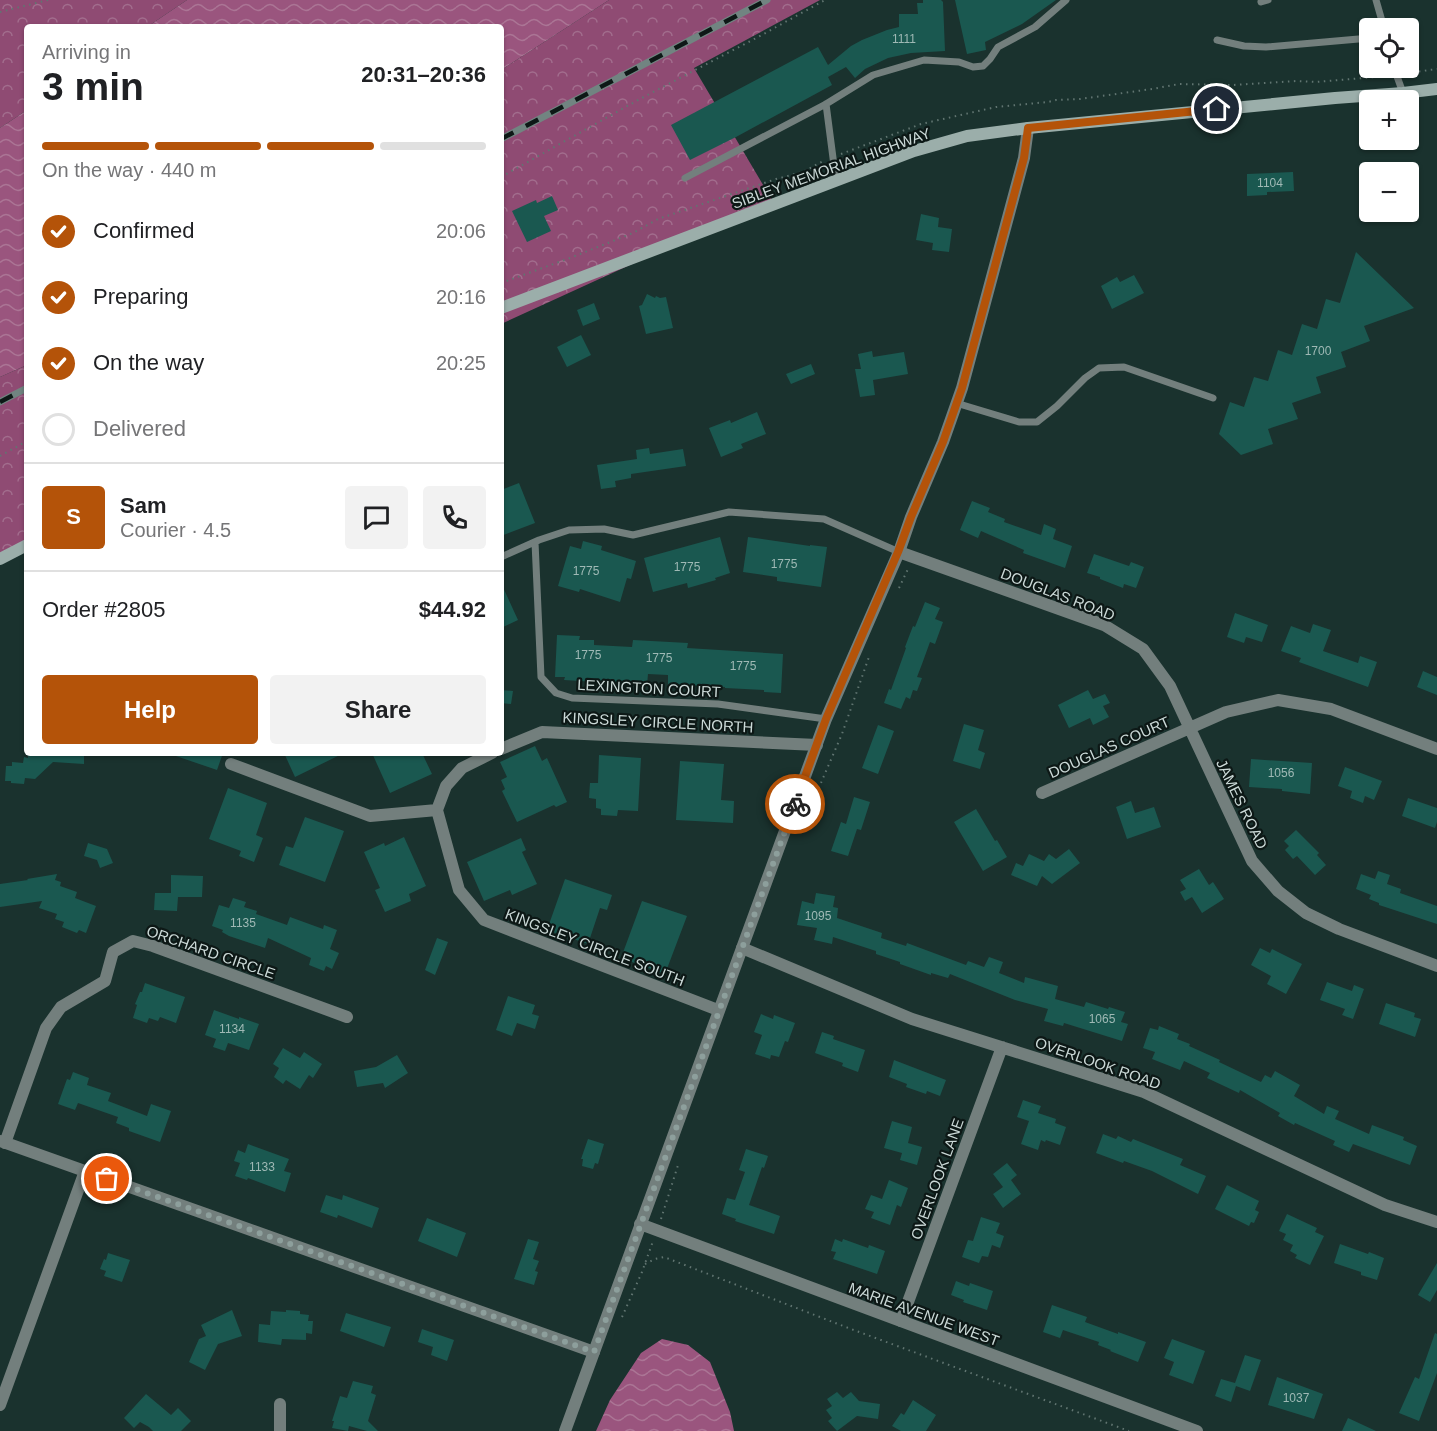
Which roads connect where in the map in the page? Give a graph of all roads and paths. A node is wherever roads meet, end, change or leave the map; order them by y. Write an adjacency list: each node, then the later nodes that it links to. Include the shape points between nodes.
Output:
1 (48, 0): 5 (path)
2 (825, 0): 14 (path)
3 (1066, 0): 12 (lane, via 1035,27 998,47 983,66 924,60 873,75)
4 (1376, 0): 6 (lane)
5 (0, 12)
6 (1381, 18)
7 (1359, 39): 8 (lane, via 1266,47)
8 (1217, 40)
9 (1437, 89): 10 (main road, SIBLEY MEMORIAL HIGHWAY)
10 (1419, 91)
11 (1359, 96): 13 (main road, SIBLEY MEMORIAL HIGHWAY)
12 (826, 104): 15 (lane); 16 (lane)
13 (1028, 128): 16 (main road, SIBLEY MEMORIAL HIGHWAY, via 967,136 914,151); 19 (street, via 1024,158)
14 (504, 175)
15 (685, 178)
16 (836, 181): 17 (main road, SIBLEY MEMORIAL HIGHWAY)
17 (504, 307)
18 (1213, 398): 19 (lane, via 1124,367 1099,368 1037,422 1018,422)
19 (956, 403): 24 (street)
20 (24, 443): 21 (path)
21 (0, 456)
22 (535, 542): 24 (lane, via 569,530 603,529 633,535 729,512 824,519); 25 (lane); 30 (lane, LEXINGTON COURT, via 541,677 556,693 572,698 718,704)
23 (24, 547): 27 (main road)
24 (898, 552): 26 (street, DOUGLAS ROAD); 30 (street)
25 (504, 556)
26 (913, 557): 28 (path); 31 (street, DOUGLAS ROAD, via 1104,625 1143,649 1170,686)
27 (0, 559)
28 (897, 591)
29 (872, 648): 39 (path, via 842,734)
30 (826, 719): 32 (street)
31 (1189, 728): 34 (street, via 1226,712 1278,700 1331,709); 37 (street, DOUGLAS COURT); 41 (street, JAMES ROAD, via 1252,861 1278,891 1306,913 1339,929)
32 (817, 745): 33 (street, KINGSLEY CIRCLE NORTH, via 542,732); 40 (street)
33 (504, 747)
34 (1437, 748)
35 (486, 756): 38 (street, via 462,768 446,786)
36 (231, 764): 38 (street, via 370,816)
37 (1042, 793)
38 (437, 810): 42 (street, KINGSLEY CIRCLE SOUTH, via 459,890 484,920)
39 (802, 827)
40 (742, 948): 42 (street); 44 (street, OVERLOOK ROAD, via 912,1019)
41 (1437, 966)
42 (718, 1010): 49 (street)
43 (347, 1017): 45 (street, ORCHARD CIRCLE, via 132,941 113,952 105,981 61,1008 46,1028)
44 (1002, 1047): 48 (street, OVERLOOK ROAD, via 1144,1092 1385,1206); 52 (street, OVERLOOK LANE)
45 (3, 1142): 47 (street)
46 (681, 1153): 50 (path)
47 (85, 1171): 54 (street); 56 (street)
48 (1437, 1222)
49 (640, 1224): 50 (street, MARIE AVENUE WEST); 54 (street)
50 (657, 1231): 51 (path); 52 (street, MARIE AVENUE WEST)
51 (645, 1264): 53 (path); 59 (path, via 664,1257)
52 (901, 1321): 60 (street, MARIE AVENUE WEST)
53 (620, 1323)
54 (594, 1352): 58 (street)
55 (280, 1404): 57 (street)
56 (0, 1405)
57 (280, 1431)
58 (565, 1431)
59 (1130, 1431)
60 (1197, 1431)

